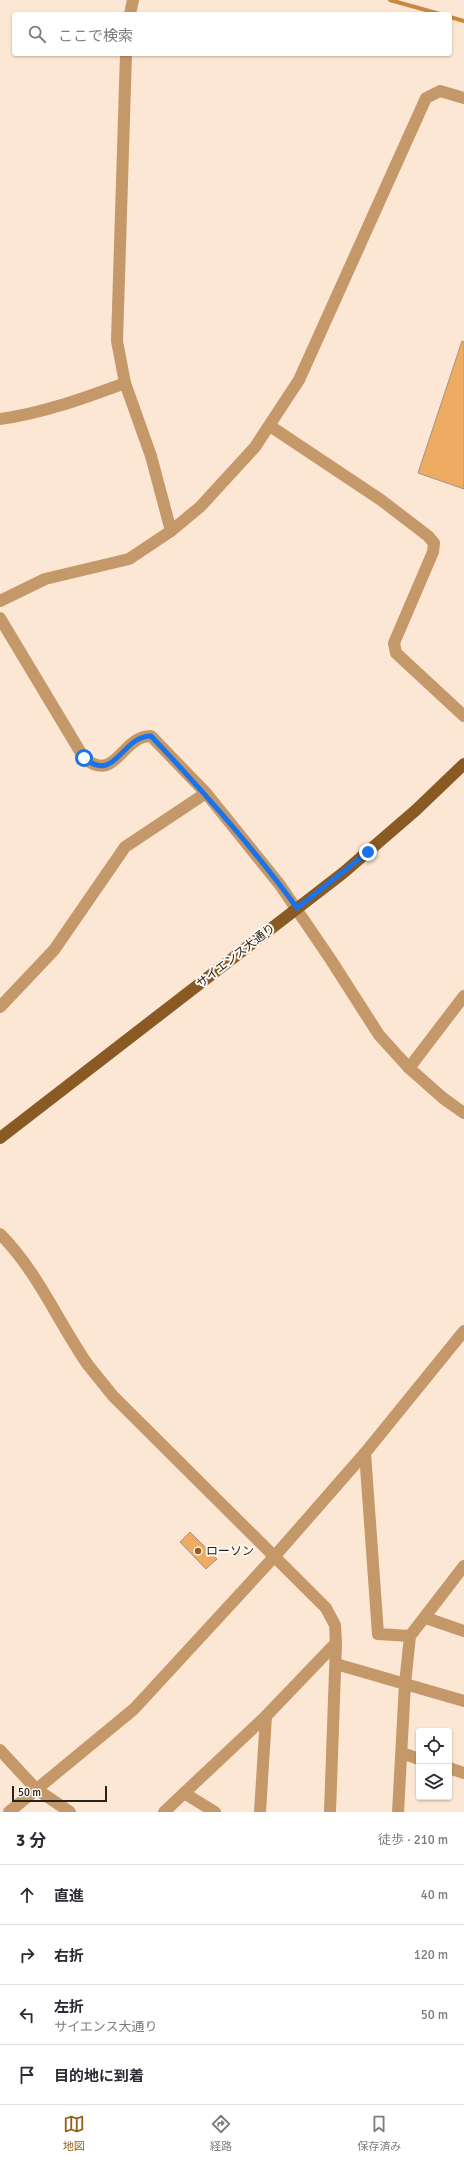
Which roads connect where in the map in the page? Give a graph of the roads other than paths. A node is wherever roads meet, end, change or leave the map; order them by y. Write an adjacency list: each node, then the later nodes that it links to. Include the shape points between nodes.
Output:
1 (133, 0): 2 (street)
2 (130, 12)
3 (126, 56): 5 (street, via 116,341)
4 (464, 98): 7 (street, via 440,91 426,98 299,380)
5 (126, 383): 6 (street, via 69,404 25,416); 8 (street, via 151,456)
6 (0, 419)
7 (270, 426): 8 (street, via 200,506); 11 (street, via 381,500 434,543 433,552 394,642 396,653)
8 (171, 531): 9 (street, via 129,559 45,579)
9 (0, 601)
10 (0, 618): 13 (street, via 84,758 91,764 114,763 131,743 142,736 151,736)
11 (464, 716)
12 (464, 764): 14 (main road, サイエンス大通り, via 392,832)
13 (206, 793): 14 (street); 16 (street, via 125,847 54,950)
14 (297, 908): 17 (street, via 379,1035); 19 (main road, サイエンス大通り)
15 (464, 996): 17 (street)
16 (0, 1007)
17 (409, 1068): 18 (street)
18 (464, 1113)
19 (0, 1138)
20 (0, 1234): 23 (street, via 33,1274 88,1364 113,1396)
21 (464, 1331): 22 (street)
22 (365, 1453): 23 (street); 27 (street, via 378,1634)
23 (274, 1557): 28 (street, via 326,1608 335,1625); 38 (street, via 134,1709)
24 (464, 1566): 25 (street)
25 (426, 1618): 26 (street); 27 (street)
26 (464, 1631)
27 (410, 1636): 30 (street)
28 (336, 1643): 29 (street); 32 (street)
29 (336, 1664): 30 (street); 45 (street)
30 (405, 1684): 31 (street); 34 (street)
31 (464, 1701)
32 (266, 1716): 39 (street); 44 (street)
33 (0, 1750): 38 (street)
34 (402, 1753): 35 (street); 46 (street)
35 (416, 1758)
36 (452, 1769): 37 (street)
37 (464, 1773)
38 (36, 1789): 40 (street); 41 (street)
39 (184, 1793): 42 (street); 43 (street)
40 (9, 1812)
41 (70, 1812)
42 (164, 1812)
43 (215, 1812)
44 (260, 1812)
45 (330, 1812)
46 (398, 1812)

